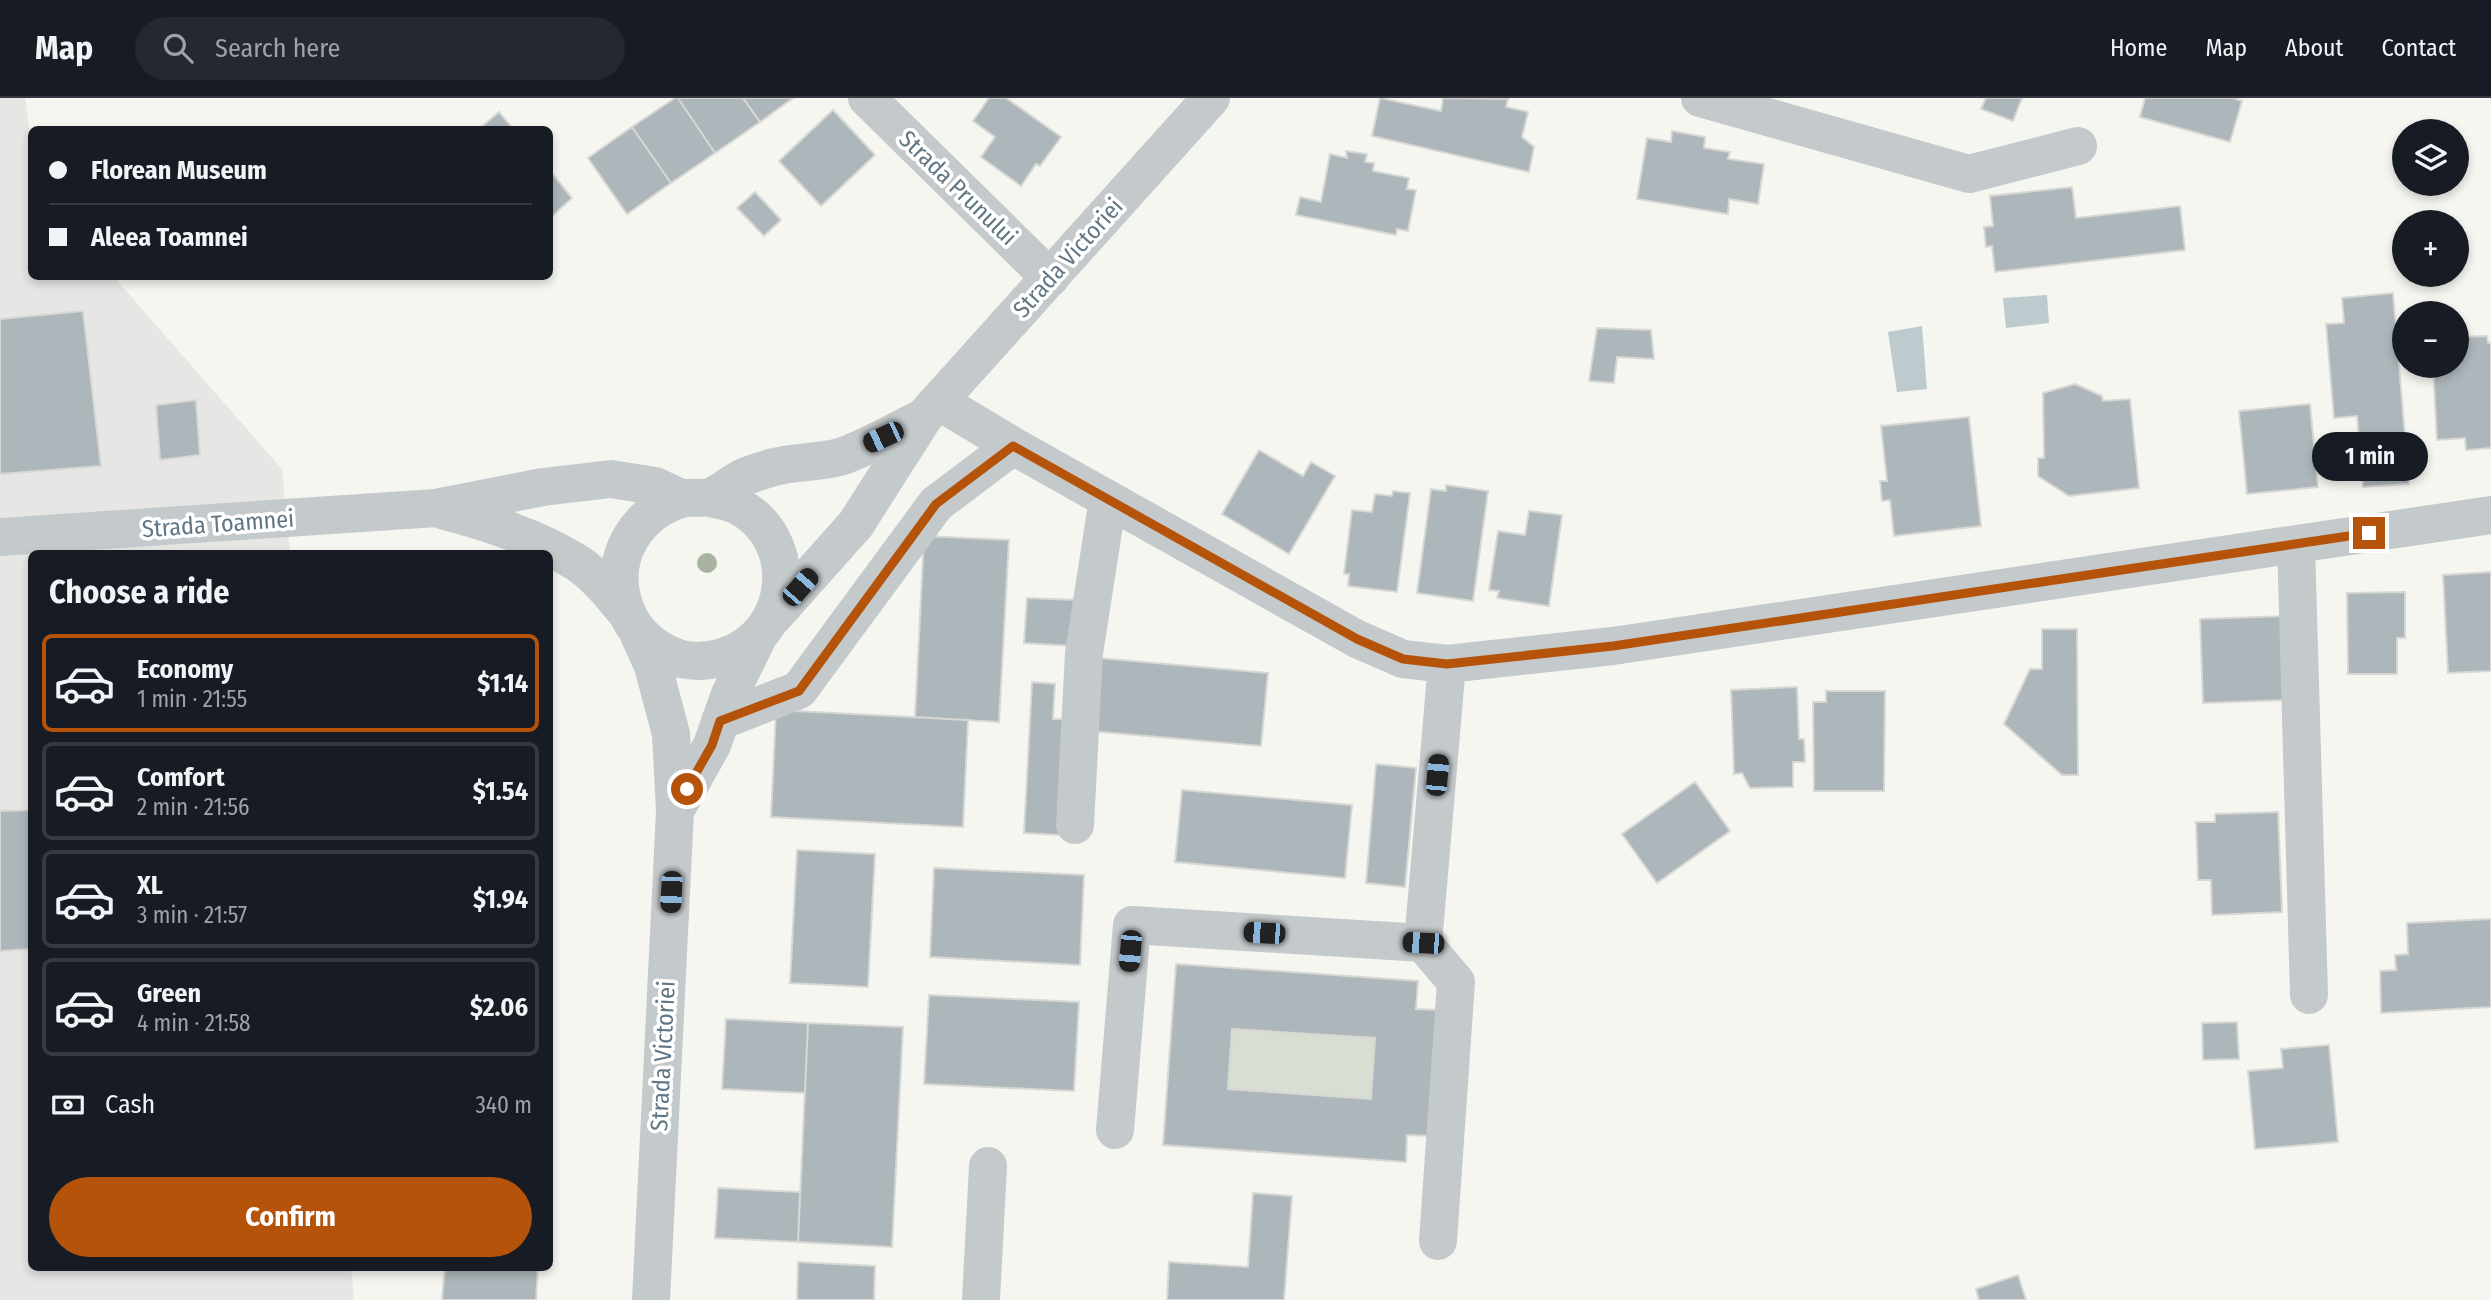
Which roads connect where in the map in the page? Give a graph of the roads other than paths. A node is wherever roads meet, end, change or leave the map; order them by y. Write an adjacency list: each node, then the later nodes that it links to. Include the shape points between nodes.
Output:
1 (867, 98): 5 (street, Strada Prunului)
2 (1211, 98): 5 (street, Strada Victoriei)
3 (1700, 98): 4 (street, via 1969,174)
4 (2078, 146)
5 (1050, 278): 6 (street, Strada Victoriei)
6 (931, 409): 7 (street); 8 (street, via 842,456 775,467); 18 (street, via 856,524)
7 (1013, 446): 9 (street); 20 (street, via 936,504 799,691)
8 (697, 498): 10 (street, via 611,480 543,487); 17 (street, via 656,509 635,529 622,555 618,583); 18 (street, via 736,505 758,521 774,542 781,568 780,595)
9 (1108, 499): 19 (street, via 1357,639 1403,659); 22 (street, via 1084,653)
10 (436, 508): 13 (street, Strada Toamnei); 15 (street, via 489,523)
11 (2491, 515): 14 (street)
12 (0, 537): 13 (street, Strada Toamnei)
13 (81, 543)
14 (2296, 544): 19 (street, via 1613,646); 24 (street)
15 (551, 550)
16 (553, 551): 17 (street, via 600,581)
17 (631, 622): 18 (street, via 659,650 684,660 712,661 737,653); 21 (street, Strada Victoriei, via 653,666 671,734)
18 (764, 630): 20 (street)
19 (1447, 664): 23 (street)
20 (720, 721): 21 (street, via 712,745)
21 (675, 811): 28 (street, Strada Victoriei)
22 (1075, 825)
23 (1423, 943): 25 (street, via 1132,925); 27 (street, via 1456,982)
24 (2309, 995)
25 (1115, 1130)
26 (988, 1167): 29 (street)
27 (1438, 1241)
28 (651, 1300)
29 (981, 1300)

